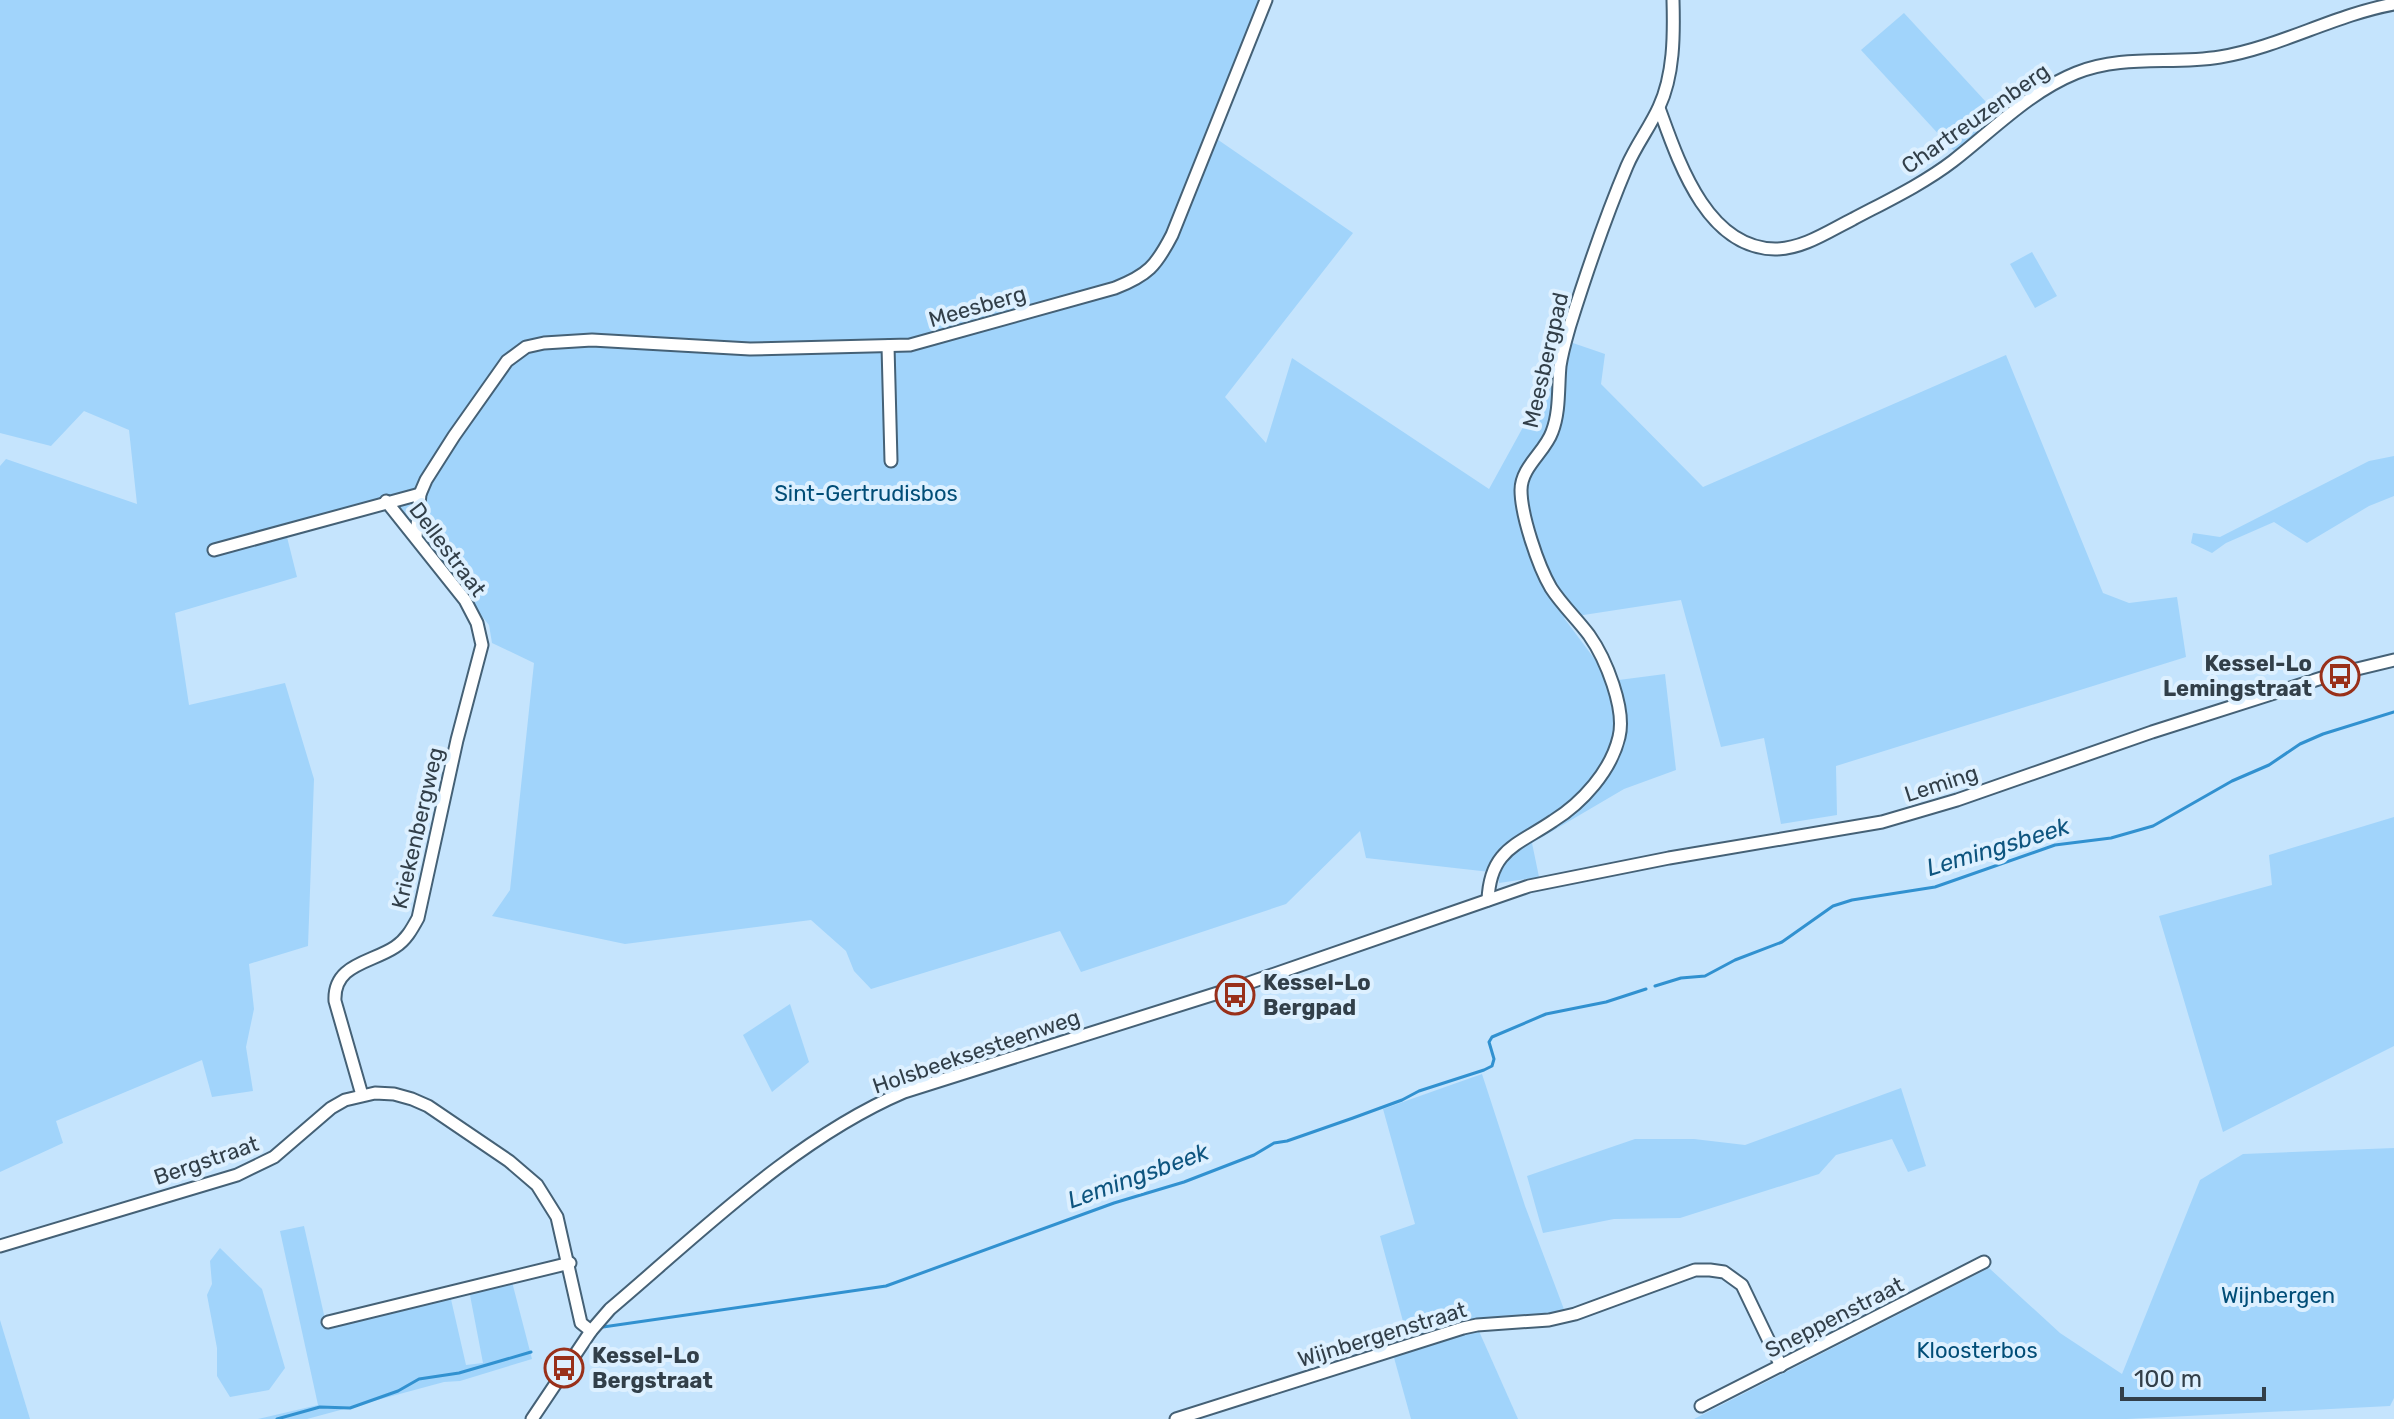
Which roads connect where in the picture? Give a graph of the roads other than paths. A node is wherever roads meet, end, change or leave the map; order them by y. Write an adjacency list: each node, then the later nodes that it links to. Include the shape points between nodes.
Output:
1 (1266, 0): 6 (street, Meesberg, via 1172,235 1147,273 1115,288 930,341)
2 (1673, 0): 5 (street, Meesbergpad, via 1673,45)
3 (2394, 4): 4 (street, Chartreuzenberg)
4 (2368, 5): 5 (street, Chartreuzenberg, via 2221,57 2144,59 2077,73 2045,88 1906,192 1810,241 1774,249 1748,244 1721,226 1701,202)
5 (1659, 108): 14 (street, Meesbergpad, via 1629,162 1593,251 1561,362 1552,432 1522,479 1523,510 1549,583 1590,637 1613,686 1620,732 1611,761 1585,793 1553,822 1506,851 1489,884)
6 (888, 346): 7 (street); 8 (street, Meesberg, via 750,349 571,341 526,347 507,361)
7 (891, 461)
8 (420, 494): 9 (street, Dellestraat); 10 (street)
9 (386, 501): 10 (street, Dellestraat); 11 (street, Dellestraat)
10 (416, 537): 13 (street, Dellestraat, via 477,623 482,645)
11 (214, 550)
12 (2394, 660): 14 (street, Leming, via 2313,680 1882,822 1669,858 1529,886)
13 (474, 669): 15 (street, Kriekenbergweg, via 418,918 400,943 350,968 336,986 335,1001)
14 (1488, 900): 20 (street, Holsbeeksesteenweg, via 881,1102 758,1183)
15 (362, 1095): 16 (street, Bergstraat, via 331,1108 258,1166); 18 (street, Bergstraat, via 394,1094 428,1106 509,1161 548,1200)
16 (0, 1246)
17 (1984, 1262): 21 (street, Sneppenstraat)
18 (570, 1263): 19 (street); 20 (street, Bergstraat, via 581,1323)
19 (328, 1322)
20 (591, 1331): 23 (street, Holsbeeksesteenweg)
21 (1781, 1366): 22 (street, Sneppenstraat); 24 (street, Wijnbergenstraat, via 1742,1285 1724,1272 1695,1270 1575,1314 1463,1328)
22 (1701, 1406)
23 (532, 1419)
24 (1176, 1419)

